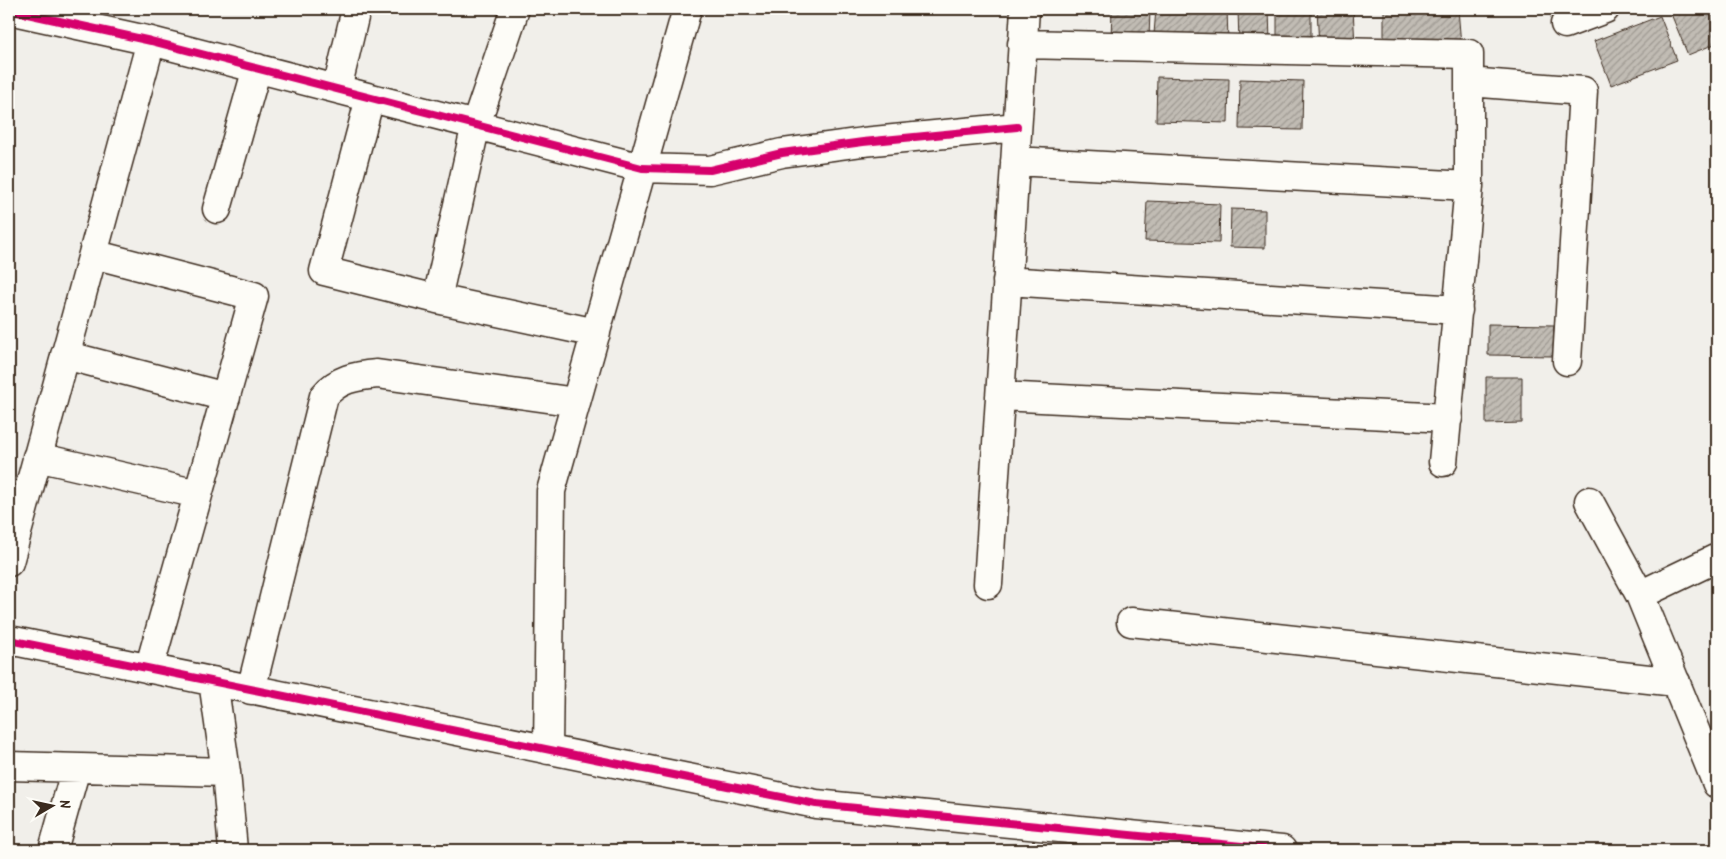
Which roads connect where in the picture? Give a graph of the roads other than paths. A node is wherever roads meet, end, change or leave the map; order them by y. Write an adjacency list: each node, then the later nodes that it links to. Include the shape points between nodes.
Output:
1 (356, 9): 12 (street)
2 (515, 9): 14 (street)
3 (688, 9): 17 (street)
4 (1024, 9): 9 (street)
5 (1605, 9): 7 (street)
6 (9, 10): 8 (street)
7 (1566, 24)
8 (151, 40): 10 (street); 20 (street)
9 (1022, 44): 11 (street, via 1469,54); 15 (street)
10 (257, 68): 12 (street); 19 (street)
11 (1469, 82): 18 (street); 26 (street, via 1583,91)
12 (337, 89): 13 (street)
13 (370, 98): 14 (street); 22 (street, via 324,271)
14 (476, 124): 17 (street); 22 (street)
15 (1017, 127): 16 (street); 17 (street, via 782,153 710,170)
16 (1015, 160): 18 (street); 21 (street)
17 (642, 168): 24 (street)
18 (1469, 186): 23 (street)
19 (217, 209)
20 (93, 254): 25 (street); 28 (street, via 254,296)
21 (1007, 281): 23 (street); 27 (street)
22 (438, 299): 24 (street)
23 (1458, 310): 30 (street)
24 (596, 332): 29 (street)
25 (65, 356): 28 (street); 31 (street)
26 (1567, 361)
27 (1000, 396): 30 (street); 37 (street)
28 (226, 397): 33 (street)
29 (576, 402): 44 (street, via 377,374 355,376 334,385 324,396); 45 (street, via 552,491)
30 (1448, 418): 32 (street)
31 (37, 457): 33 (street); 36 (street)
32 (1444, 462)
33 (198, 494): 41 (street)
34 (1589, 501): 38 (street)
35 (1717, 558): 38 (street)
36 (9, 562)
37 (988, 584)
38 (1640, 595): 43 (street)
39 (1131, 622): 43 (street)
40 (9, 640): 41 (street)
41 (149, 669): 42 (street)
42 (213, 681): 44 (street); 48 (street)
43 (1676, 682): 49 (street)
44 (252, 690): 45 (street)
45 (548, 750): 52 (street, via 816,804)
46 (9, 766): 47 (street)
47 (76, 768): 48 (street); 50 (street)
48 (226, 772): 51 (street)
49 (1717, 784)
50 (54, 850)
51 (233, 850)
52 (1282, 850)

